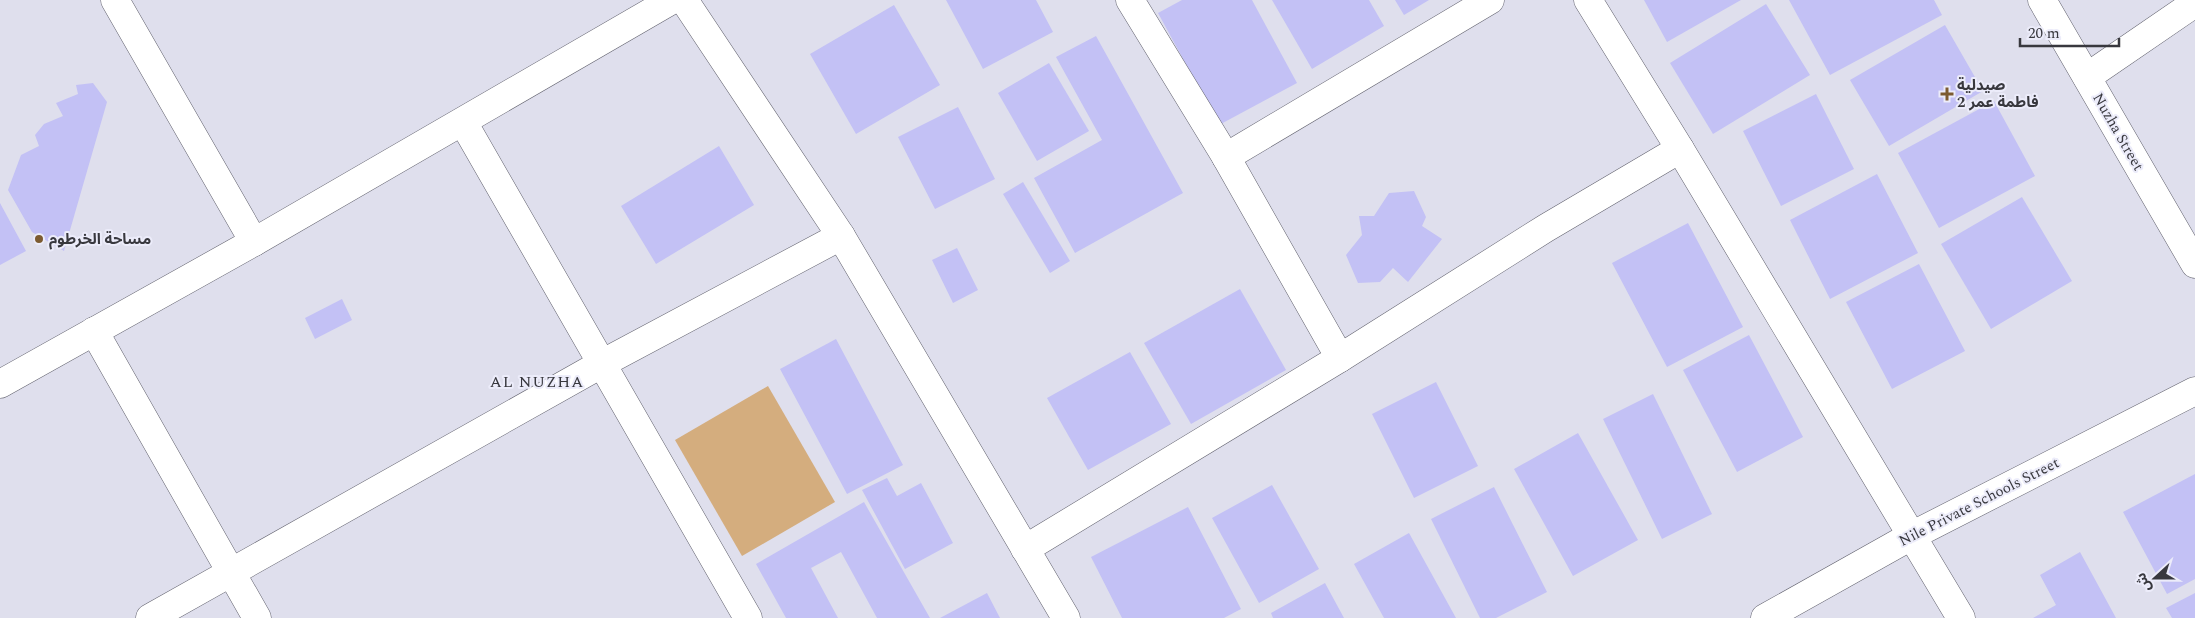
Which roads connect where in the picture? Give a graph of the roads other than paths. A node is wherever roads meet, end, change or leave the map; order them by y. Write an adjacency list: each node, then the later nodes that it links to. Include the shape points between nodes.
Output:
1 (115, 0): 14 (street)
2 (672, 0): 10 (street)
3 (684, 0): 13 (street)
4 (1130, 0): 12 (street)
5 (1490, 0): 12 (street)
6 (1588, 0): 11 (street)
7 (2042, 0): 9 (street, Nuzha Street)
8 (2195, 3): 9 (street)
9 (2087, 77): 15 (street, Nuzha Street)
10 (463, 122): 14 (street); 18 (street)
11 (1680, 148): 17 (street); 21 (street)
12 (1226, 157): 17 (street)
13 (841, 236): 18 (street); 22 (street)
14 (254, 242): 16 (street)
15 (2195, 264)
16 (94, 331): 19 (street); 23 (street)
17 (1340, 358): 22 (street)
18 (603, 363): 23 (street); 26 (street)
19 (0, 384)
20 (2195, 391): 21 (street, Nile Private Schools Street)
21 (1913, 535): 28 (street, Nile Private Schools Street); 29 (street)
22 (1025, 549): 27 (street)
23 (232, 572): 24 (street); 25 (street)
24 (150, 618)
25 (257, 618)
26 (748, 618)
27 (1066, 618)
28 (1765, 618)
29 (1961, 618)

